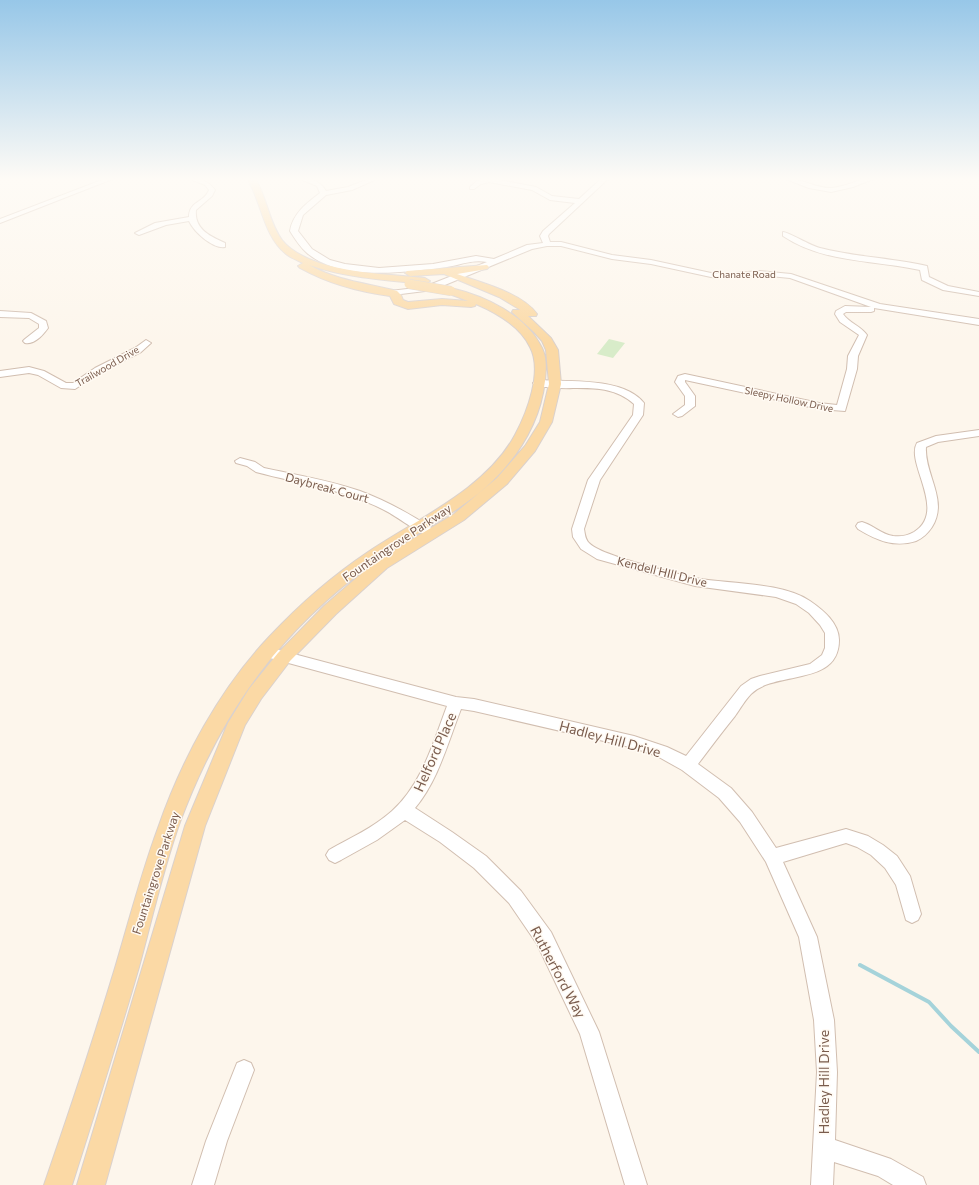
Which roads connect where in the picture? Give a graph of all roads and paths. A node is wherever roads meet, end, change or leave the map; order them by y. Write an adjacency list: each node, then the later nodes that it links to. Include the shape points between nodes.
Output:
1 (202, 233): 8 (street)
2 (263, 233): 10 (main road, Fountaingrove Parkway, via 272,248)
3 (274, 233): 12 (main road, Fountaingrove Parkway, via 280,244 292,254)
4 (295, 233): 9 (street, via 311,252 330,262 356,268 391,270 451,264 475,258)
5 (547, 233): 7 (street, via 544,236)
6 (786, 234): 16 (street, via 795,242 820,250 924,268 925,278 937,285)
7 (547, 244): 9 (street, Chanate Road, via 530,247); 17 (street, Chanate Road, via 566,245 612,257 711,275 760,273 791,276)
8 (222, 245)
9 (495, 262): 11 (street, Chanate Road)
10 (303, 266): 14 (main road, Fountaingrove Parkway, bridge, via 351,278 409,284); 15 (main road, via 368,289)
11 (484, 267): 13 (main road); 14 (street, Chanate Road)
12 (338, 270): 13 (main road, via 361,273); 14 (main road, Fountaingrove Parkway)
13 (444, 272): 14 (main road)
14 (456, 285): 15 (street, Chanate Road); 20 (main road, Fountaingrove Parkway); 25 (main road, Fountaingrove Parkway, via 514,309 538,330 552,350)
15 (393, 293): 20 (main road, via 398,302 404,305 442,302 471,304 498,313)
16 (979, 294)
17 (878, 306): 19 (street, Chanate Road); 26 (street, Sleepy Hollow Drive, via 840,311 843,320 863,335 854,356 841,409 685,377 681,378 680,382 690,396 690,406)
18 (0, 314): 21 (street, via 30,316 43,324 44,328)
19 (979, 322)
20 (516, 323): 24 (main road, Fountaingrove Parkway, via 538,349)
21 (28, 341)
22 (146, 343): 23 (street, Trailwood Drive, via 74,386 64,386 41,373 29,370)
23 (0, 374)
24 (538, 383): 25 (street, Kendell HIll Drive); 30 (main road, Fountaingrove Parkway, via 534,408 515,445 475,489)
25 (555, 384): 30 (main road, Fountaingrove Parkway, via 546,422 518,465 481,499); 33 (street, Kendell HIll Drive, via 601,385 618,389 634,398 639,407 638,414 594,480 578,529 579,537 585,546 601,556 695,582 776,593 801,601 819,616 832,632 832,648 828,658 814,668 765,680 746,690)
26 (678, 414)
27 (979, 433): 29 (street, via 936,439 921,445 920,456 931,488 932,507 931,521 919,534 909,539 884,538)
28 (240, 461): 30 (street, Daybreak Court, via 260,470 366,497)
29 (862, 526)
30 (426, 530): 31 (main road, Fountaingrove Parkway)
31 (275, 654): 32 (street, Hadley Hill Drive); 40 (main road, Fountaingrove Parkway, via 237,689 217,719 169,824 103,1046); 41 (main road, Fountaingrove Parkway, via 237,723 195,826)
32 (456, 703): 33 (street, Hadley Hill Drive, via 634,742); 34 (street, Helford Place, via 420,790)
33 (688, 765): 36 (street, Hadley Hill Drive, via 725,793 746,817)
34 (404, 810): 35 (street, Helford Place, via 378,832); 43 (street, Rutherford Way, via 480,862 515,897 544,938 590,1032)
35 (335, 855)
36 (772, 857): 37 (street, via 846,836 862,841 891,862 904,882); 39 (street, Hadley Hill Drive, via 808,937 824,1020 827,1072)
37 (912, 914)
38 (244, 1070): 42 (street, via 225,1116)
39 (824, 1147): 44 (street, Hadley Hill Drive); 45 (street, via 883,1167)
40 (58, 1185)
41 (91, 1185)
42 (202, 1185)
43 (636, 1185)
44 (822, 1185)
45 (915, 1185)

